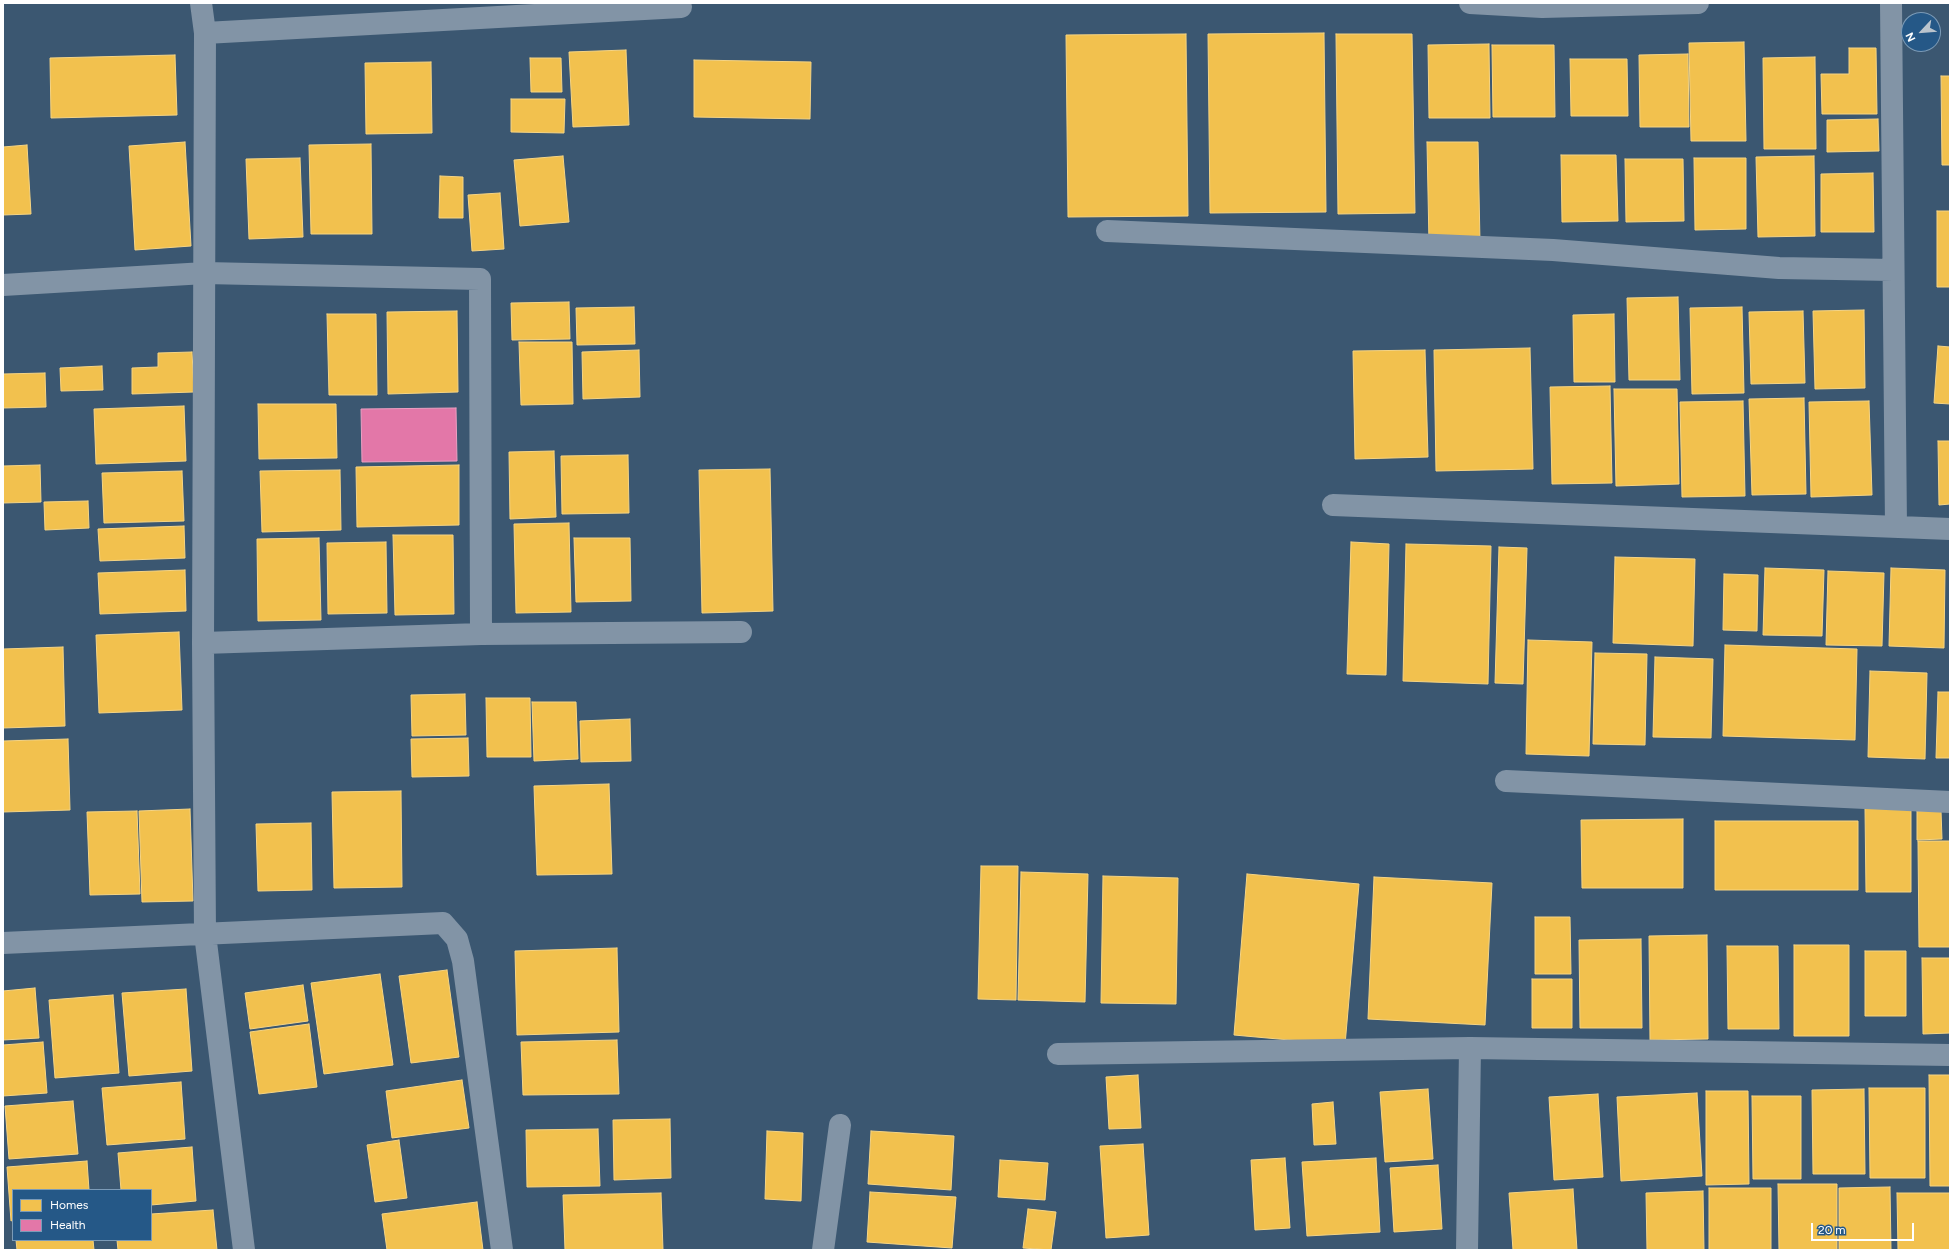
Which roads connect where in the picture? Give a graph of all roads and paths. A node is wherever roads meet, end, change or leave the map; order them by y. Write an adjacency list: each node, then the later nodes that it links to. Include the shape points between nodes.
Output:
1 (201, 3): 7 (street)
2 (1470, 3): 5 (street)
3 (1698, 3): 5 (street)
4 (1891, 3): 9 (street)
5 (1542, 5)
6 (681, 7): 7 (street)
7 (205, 33): 10 (street)
8 (1107, 231): 9 (street, via 1553,250 1779,268)
9 (1893, 270): 13 (street)
10 (205, 272): 11 (street); 16 (street, via 480,279); 17 (street)
11 (3, 285)
12 (1333, 506): 13 (street)
13 (1896, 527): 14 (street)
14 (1950, 529)
15 (741, 632): 16 (street)
16 (482, 634): 17 (street)
17 (203, 643): 20 (street)
18 (1506, 781): 19 (street)
19 (1950, 802)
20 (204, 934): 21 (street); 26 (street); 27 (street, via 443,923 457,940 463,961)
21 (3, 943)
22 (1470, 1048): 23 (street); 24 (street); 29 (street)
23 (1058, 1054)
24 (1950, 1055)
25 (840, 1125): 28 (street)
26 (244, 1250)
27 (502, 1250)
28 (823, 1250)
29 (1467, 1250)

